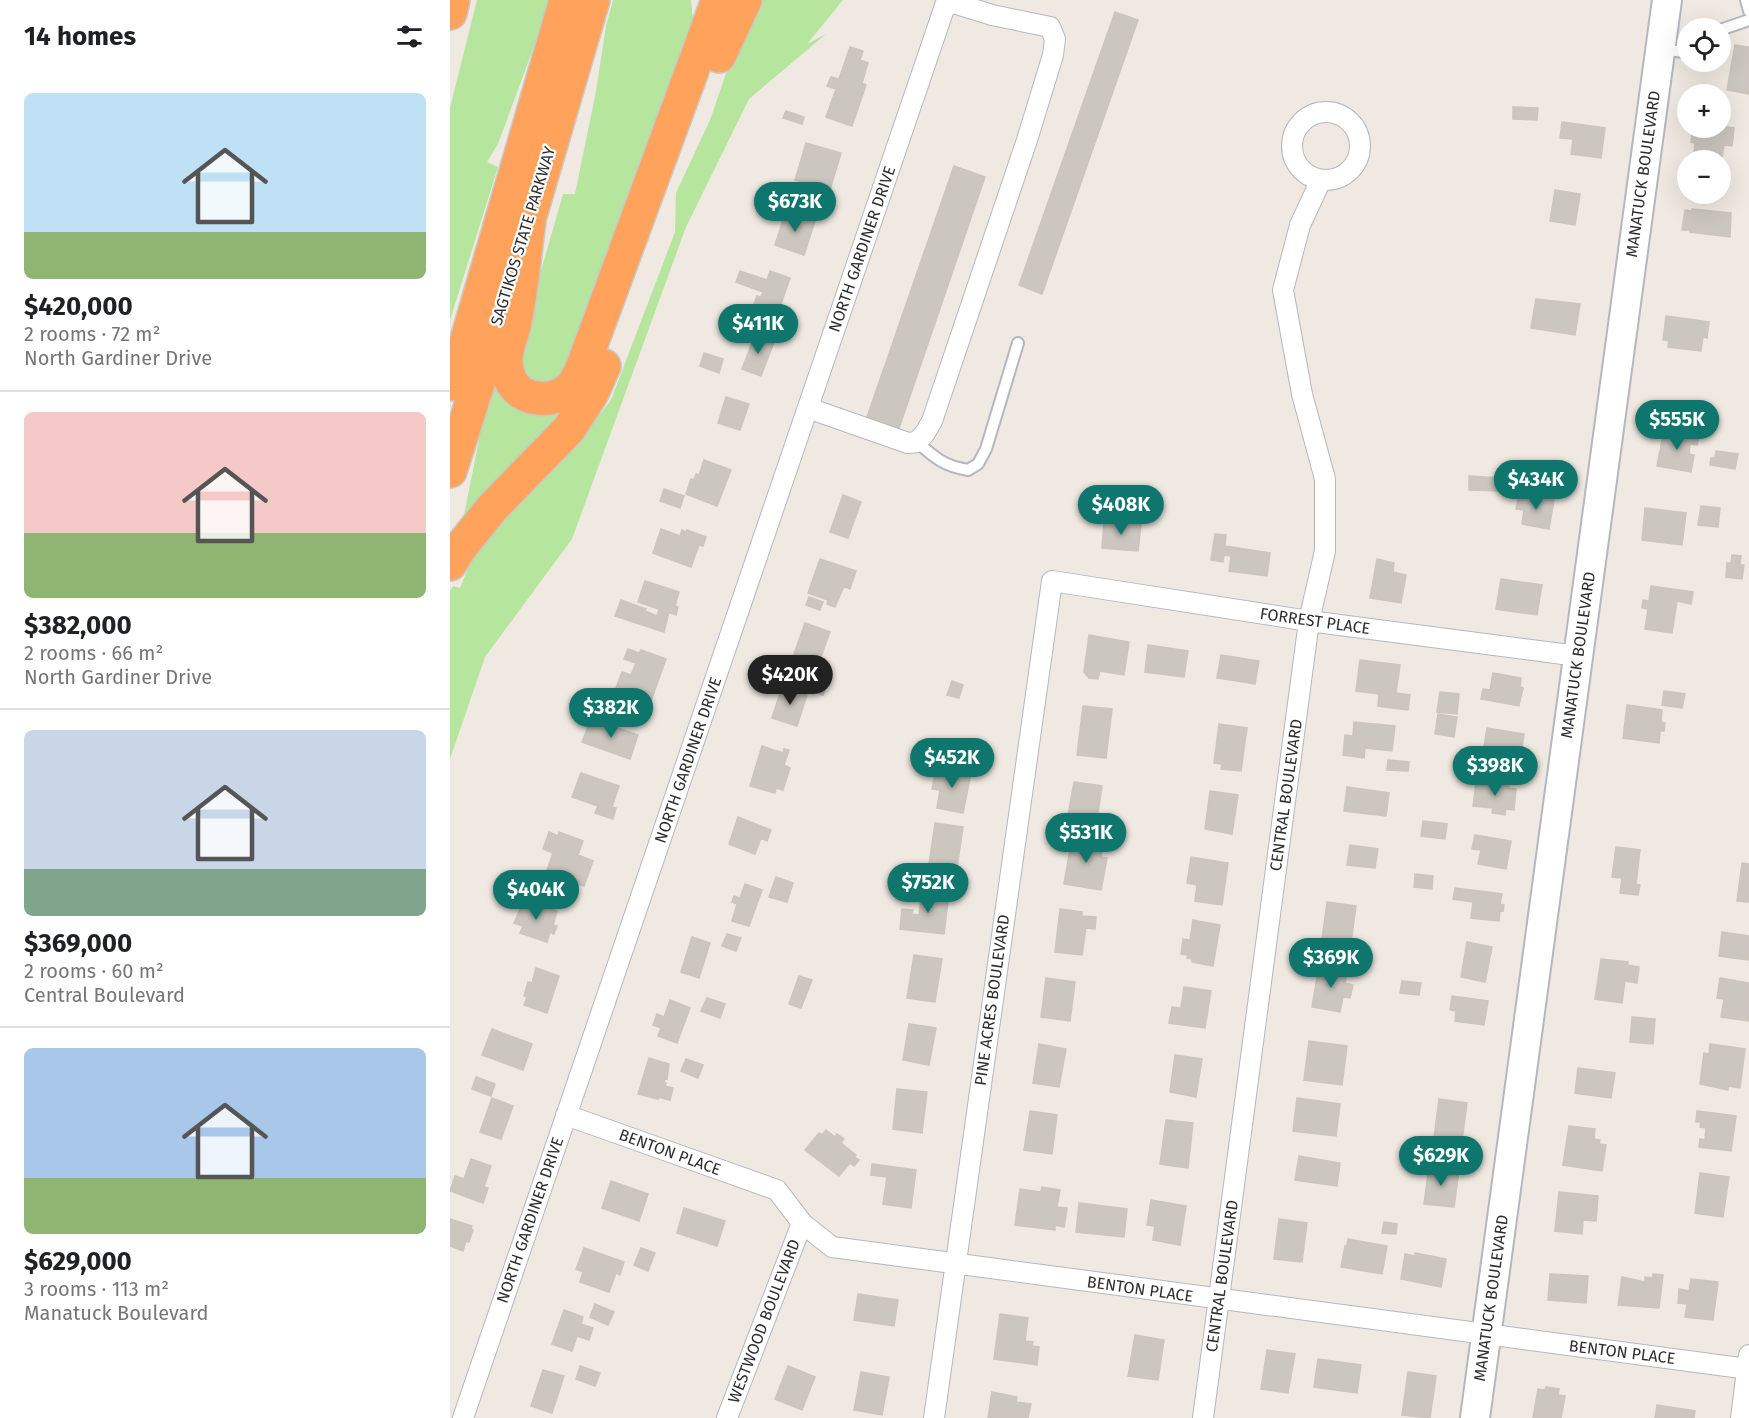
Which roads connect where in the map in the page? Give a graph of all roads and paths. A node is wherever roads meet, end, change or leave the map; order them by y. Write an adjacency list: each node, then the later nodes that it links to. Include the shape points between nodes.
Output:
1 (566, 0): 16 (highway, SAGTIKOS STATE PARKWAY)
2 (593, 0): 17 (highway, SAGTIKOS STATE PARKWAY)
3 (700, 0): 13 (highway)
4 (718, 0): 13 (highway)
5 (735, 0): 13 (highway)
6 (745, 0): 13 (highway)
7 (1667, 0): 14 (street, MANATUCK BOULEVARD)
8 (1746, 0): 10 (lane)
9 (947, 1): 21 (street, NORTH GARDINER DRIVE); 22 (street, via 1050,27 1055,39 1027,140 932,421)
10 (1749, 11)
11 (1749, 20): 12 (lane)
12 (1731, 26)
13 (712, 45): 17 (highway, via 583,366 573,385 552,398 536,398 520,391 507,371 507,349 514,326); 24 (highway, via 592,393 569,429 494,507)
14 (1674, 50): 27 (street, MANATUCK BOULEVARD)
15 (1321, 180): 26 (street, CENTRAL BOULEVARD, via 1300,225 1283,290 1302,394 1325,479 1325,552)
16 (510, 195): 18 (highway); 20 (highway, SAGTIKOS STATE PARKWAY)
17 (529, 221): 23 (highway, SAGTIKOS STATE PARKWAY)
18 (450, 328)
19 (1018, 343): 22 (lane, via 978,464 968,470 955,467 937,460)
20 (450, 397)
21 (808, 408): 22 (street, via 908,443); 28 (street, NORTH GARDINER DRIVE)
22 (917, 442)
23 (450, 471)
24 (450, 564)
25 (1052, 581): 26 (street, FORREST PLACE); 30 (street, PINE ACRES BOULEVARD)
26 (1310, 621): 27 (street, FORREST PLACE); 31 (street, CENTRAL BOULEVARD)
27 (1578, 656): 32 (street, MANATUCK BOULEVARD)
28 (566, 1115): 29 (street, BENTON PLACE, via 777,1190); 34 (street, NORTH GARDINER DRIVE)
29 (802, 1223): 30 (street, BENTON PLACE, via 832,1247); 35 (street, WESTWOOD BOULEVARD)
30 (954, 1263): 31 (street, BENTON PLACE); 36 (street, PINE ACRES BOULEVARD)
31 (1219, 1299): 32 (street, BENTON PLACE); 37 (street, CENTRAL BOULEVARD)
32 (1486, 1334): 33 (street, BENTON PLACE); 38 (street, MANATUCK BOULEVARD)
33 (1748, 1364): 39 (street)
34 (463, 1418)
35 (727, 1418)
36 (934, 1418)
37 (1203, 1418)
38 (1475, 1418)
39 (1741, 1418)

